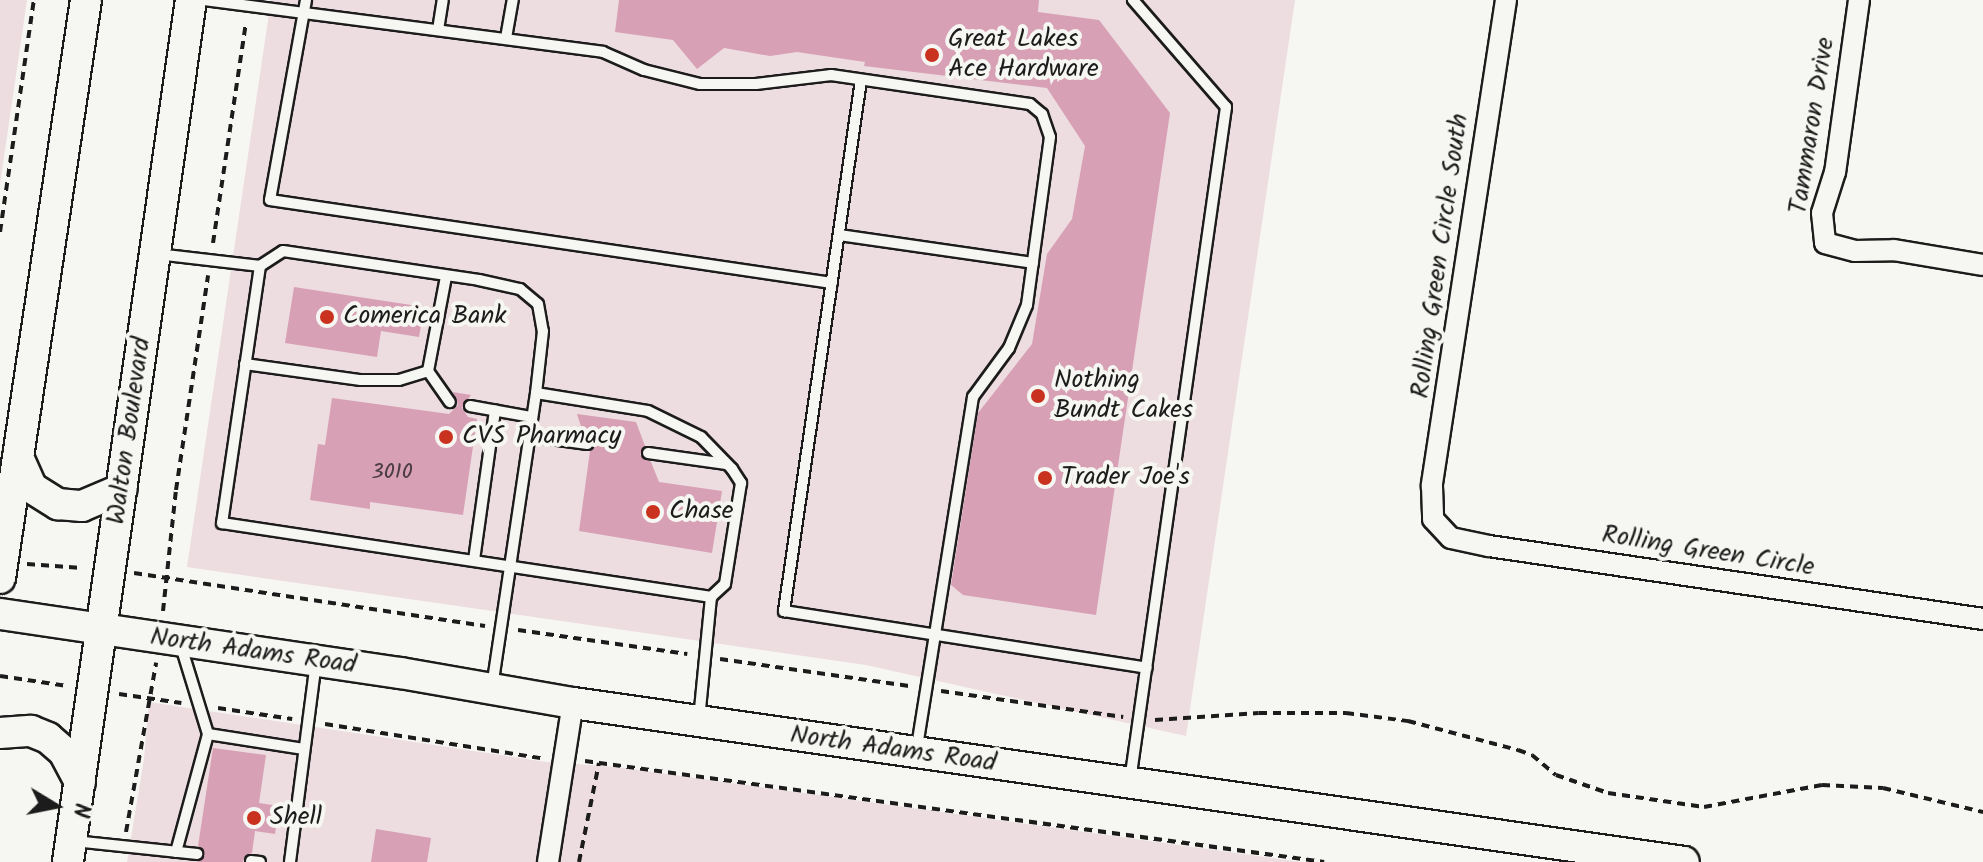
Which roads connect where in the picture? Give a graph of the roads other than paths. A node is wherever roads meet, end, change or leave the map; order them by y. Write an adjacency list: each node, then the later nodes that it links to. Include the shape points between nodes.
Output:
1 (86, 0): 31 (main road)
2 (191, 0): 15 (main road, Walton Boulevard)
3 (204, 0): 10 (lane)
4 (306, 0): 10 (lane)
5 (443, 0): 11 (lane)
6 (513, 0): 12 (lane)
7 (1133, 0): 45 (lane, via 1226,107)
8 (1506, 0): 34 (street, Rolling Green Circle South, via 1432,486)
9 (1859, 0): 17 (street, Tammaron Drive, via 1835,172 1822,213 1825,243)
10 (304, 13): 11 (lane); 20 (lane, via 270,200)
11 (438, 30): 12 (lane)
12 (506, 38): 13 (lane, via 603,52 644,70 700,84 831,75)
13 (861, 80): 14 (lane); 16 (lane, via 1030,104 1042,114 1050,137)
14 (839, 235): 16 (lane); 20 (lane)
15 (155, 254): 18 (lane); 33 (main road, Walton Boulevard)
16 (1033, 263): 42 (lane, via 1027,305 1009,348 973,397)
17 (1983, 265)
18 (260, 266): 19 (lane, via 283,251); 21 (lane)
19 (446, 277): 22 (lane); 23 (lane, via 520,289 538,304 543,331)
20 (832, 283): 42 (lane, via 784,611)
21 (245, 364): 22 (lane, via 361,380 399,380); 35 (lane, via 222,523)
22 (428, 371): 24 (lane)
23 (536, 393): 27 (lane); 32 (lane, via 648,411 701,437)
24 (450, 402)
25 (470, 406): 26 (lane)
26 (495, 410): 27 (lane); 35 (lane)
27 (532, 417): 28 (lane)
28 (529, 436): 29 (lane); 36 (lane)
29 (587, 444)
30 (648, 453): 32 (lane)
31 (18, 457): 33 (main road, via 32,488 58,504 82,506); 37 (main road)
32 (726, 464): 38 (lane, via 741,483 725,584)
33 (122, 489): 41 (main road, Walton Boulevard)
34 (1433, 519): 40 (street, Rolling Green Circle, via 1451,538 1489,546)
35 (474, 560): 36 (lane)
36 (509, 565): 38 (lane); 46 (lane)
37 (10, 571)
38 (711, 597): 48 (lane)
39 (0, 614): 41 (main road, North Adams Road)
40 (1983, 619)
41 (104, 629): 43 (main road, North Adams Road); 53 (main road, Walton Boulevard)
42 (934, 634): 45 (lane); 52 (lane)
43 (180, 641): 44 (main road, North Adams Road); 50 (lane)
44 (316, 661): 46 (main road, North Adams Road); 51 (lane)
45 (1147, 668): 54 (lane)
46 (491, 689): 47 (main road, North Adams Road)
47 (573, 703): 48 (main road, North Adams Road); 59 (street)
48 (699, 721): 52 (main road, North Adams Road)
49 (0, 733): 53 (main road, via 31,731 48,738 64,752)
50 (208, 734): 51 (lane); 56 (lane)
51 (304, 749): 58 (lane)
52 (916, 753): 54 (main road, North Adams Road)
53 (80, 782): 55 (main road, Walton Boulevard)
54 (1130, 784): 60 (main road, North Adams Road)
55 (70, 851): 56 (lane, via 124,845)
56 (176, 852): 57 (lane)
57 (197, 854)
58 (290, 862)
59 (548, 862)
60 (1684, 862)

